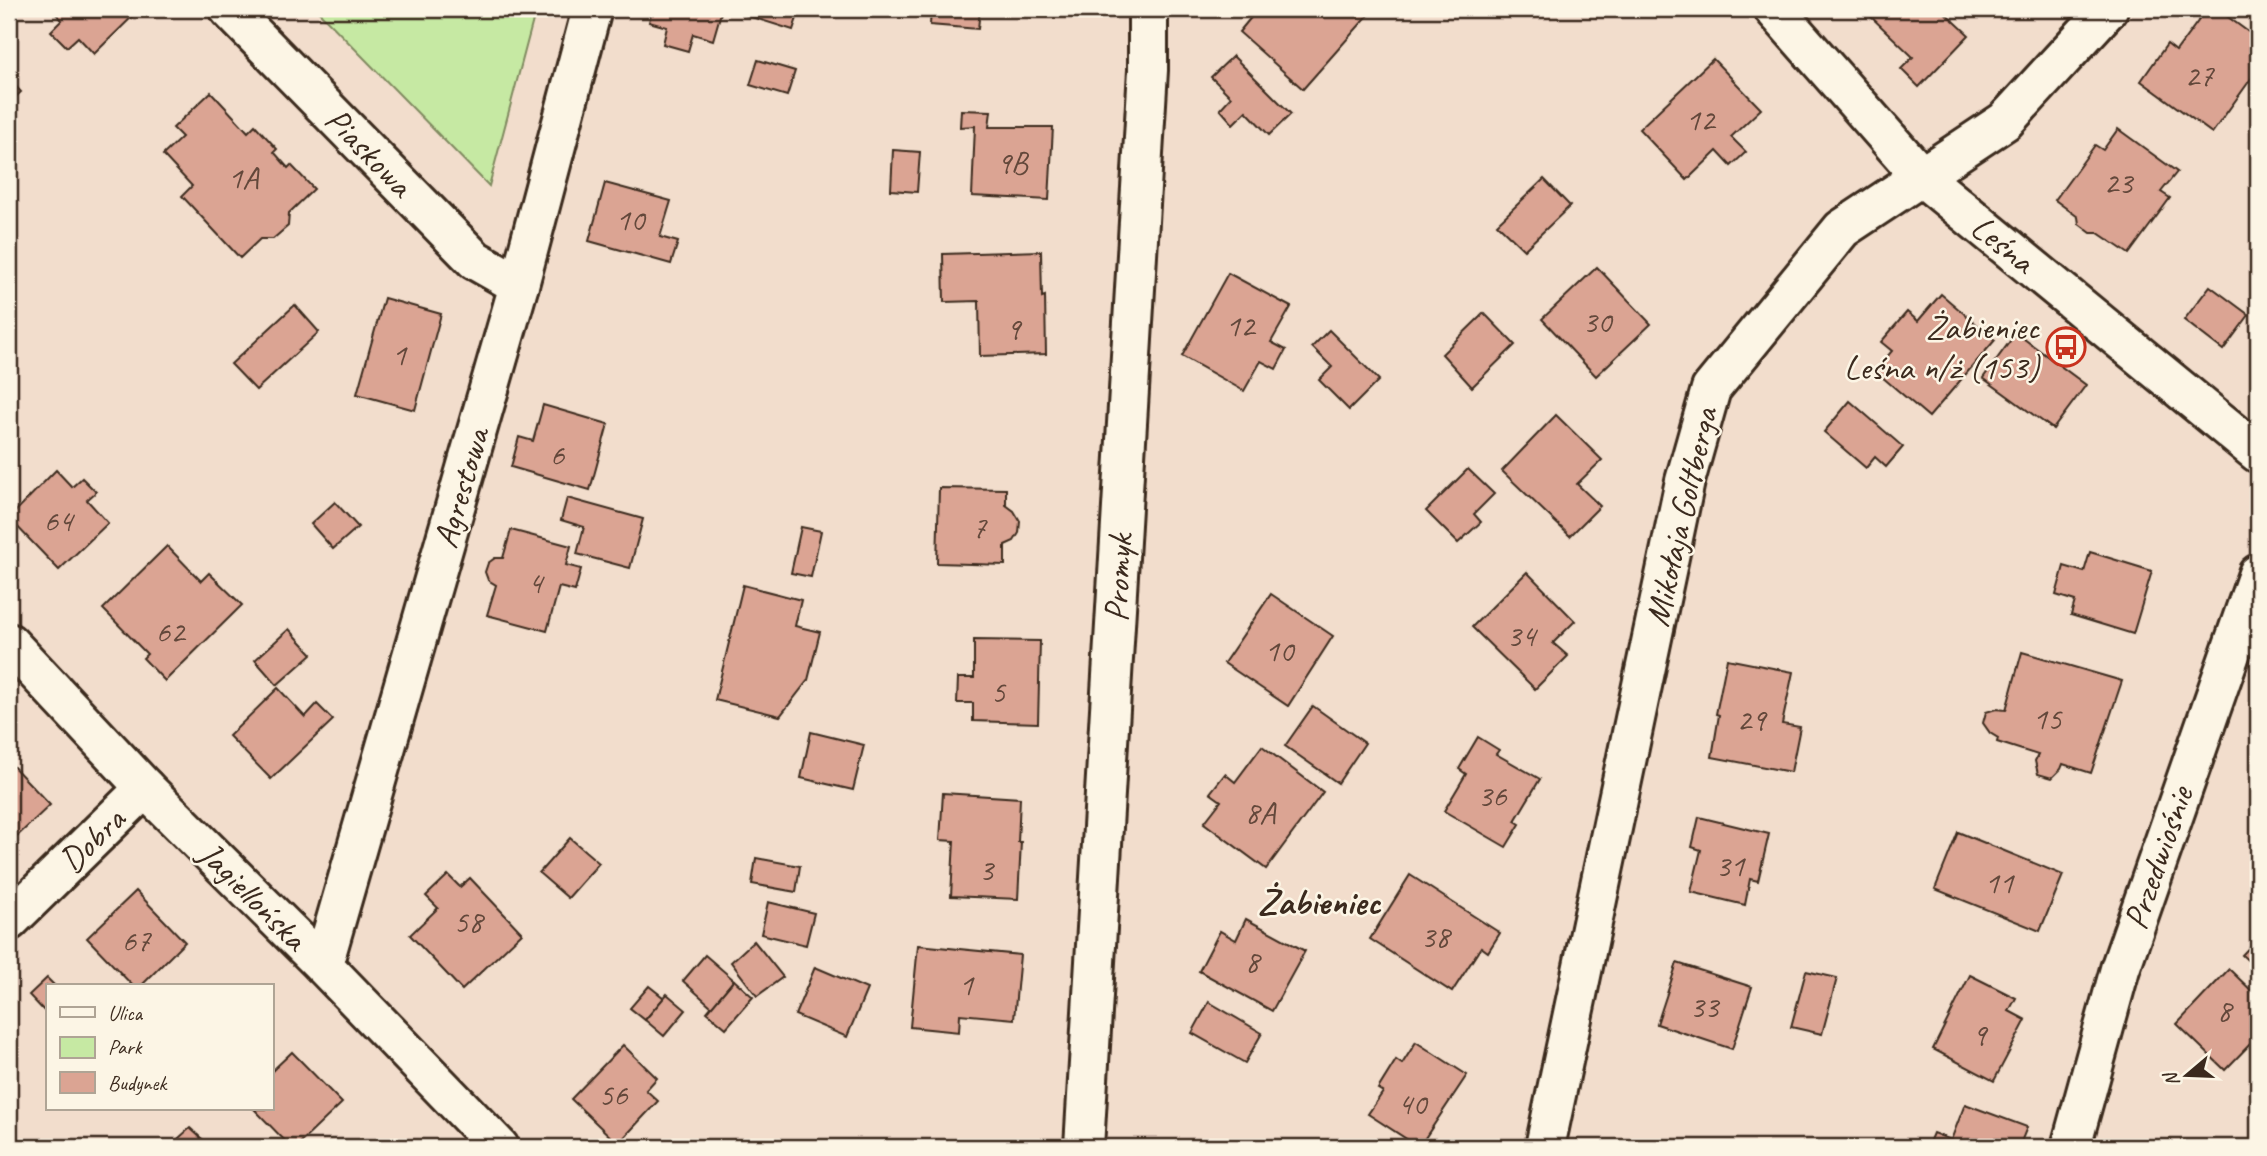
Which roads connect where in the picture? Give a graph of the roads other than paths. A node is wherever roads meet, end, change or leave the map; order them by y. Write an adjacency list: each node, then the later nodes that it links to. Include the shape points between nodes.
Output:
1 (229, 9): 7 (street, Piaskowa, via 475,260)
2 (592, 9): 7 (street, Agrestowa)
3 (1148, 9): 15 (street, Promyk)
4 (1774, 9): 6 (street, Leśna)
5 (2108, 9): 6 (street, Mikołaja Goltberga, via 2005,121)
6 (1922, 177): 8 (street, Leśna); 16 (street, Mikołaja Goltberga, via 1842,229 1711,389 1685,481)
7 (519, 285): 13 (street, Agrestowa)
8 (2258, 453)
9 (2258, 574): 17 (street, Przedwiośnie, via 2120,969)
10 (9, 643): 11 (street, Jagiellońska)
11 (145, 788): 12 (street, Dobra); 13 (street, Jagiellońska)
12 (9, 921)
13 (324, 965): 14 (street, Jagiellońska)
14 (499, 1147)
15 (1084, 1147)
16 (1545, 1147)
17 (2071, 1147)

